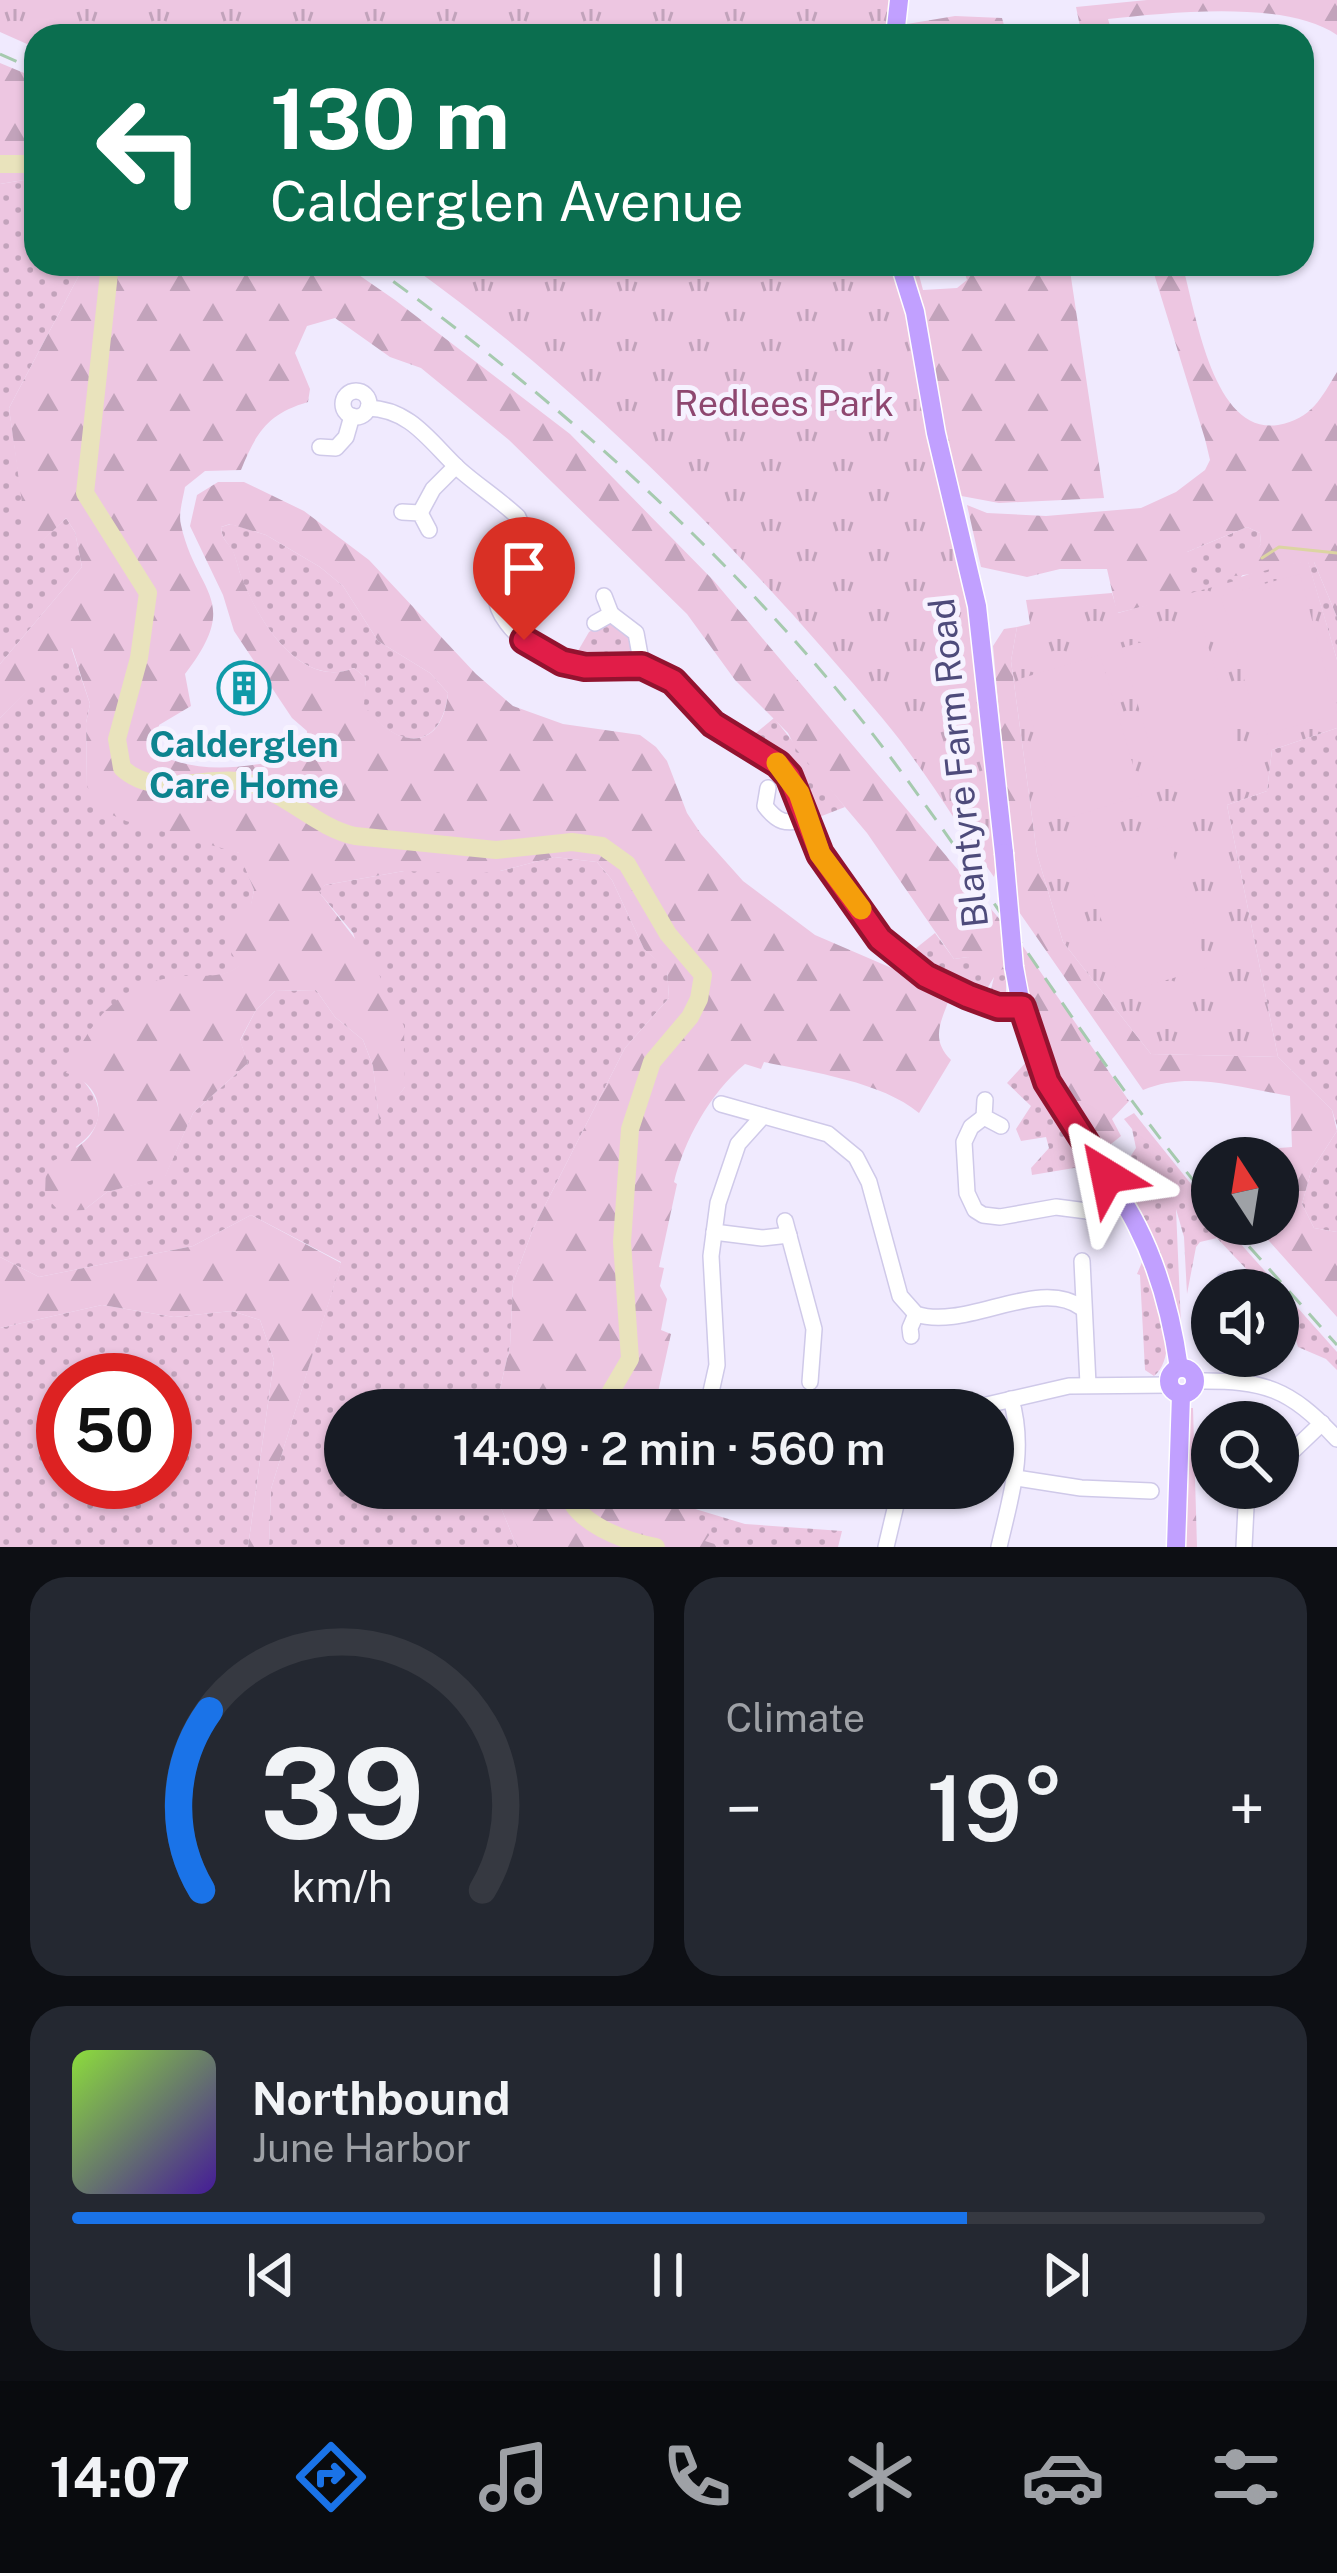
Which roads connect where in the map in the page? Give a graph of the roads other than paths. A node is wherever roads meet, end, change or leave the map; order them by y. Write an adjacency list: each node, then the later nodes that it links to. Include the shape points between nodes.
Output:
1 (904, 276): 11 (main road, Blantyre Farm Road, bridge, via 980,628)
2 (332, 453): 3 (street, via 352,416 368,408 420,428)
3 (456, 466): 5 (street); 8 (street, via 524,529 495,587 511,629 562,662)
4 (402, 512): 5 (street)
5 (420, 513): 6 (street)
6 (429, 530)
7 (604, 596): 8 (street, via 603,618 636,633)
8 (642, 666): 10 (street, via 778,764)
9 (760, 800): 10 (street, via 777,821)
10 (806, 820): 11 (street, via 820,854 880,939 906,962 968,996)
11 (1022, 1007): 15 (main road, Blantyre Farm Road, via 1047,1082)
12 (721, 1104): 13 (street)
13 (763, 1116): 16 (street, via 738,1144); 19 (street, via 828,1134 856,1156 900,1296)
14 (1001, 1126): 15 (street, via 984,1109 964,1142 967,1193 983,1215 1095,1212)
15 (1122, 1200): 24 (main road, Blantyre Farm Road, via 1161,1281)
16 (714, 1232): 23 (street, via 762,1238 787,1228 814,1329); 26 (street)
17 (1082, 1261): 18 (street)
18 (1082, 1308): 19 (street, via 1046,1299 946,1318); 25 (street)
19 (916, 1314): 20 (street)
20 (911, 1336)
21 (1245, 1377): 22 (street)
22 (1245, 1380): 24 (street); 29 (street, via 1284,1392)
23 (810, 1382)
24 (1181, 1382): 25 (street); 38 (main road, Blantyre Farm Road)
25 (1088, 1384): 27 (street)
26 (711, 1389)
27 (1014, 1398)
28 (1014, 1412): 32 (street)
29 (1322, 1423): 30 (street); 31 (street)
30 (1337, 1439)
31 (1299, 1445)
32 (1016, 1478): 33 (street); 37 (street)
33 (1151, 1491)
34 (895, 1509): 36 (street)
35 (1246, 1509): 39 (street)
36 (886, 1547)
37 (999, 1547)
38 (1176, 1547)
39 (1244, 1547)

